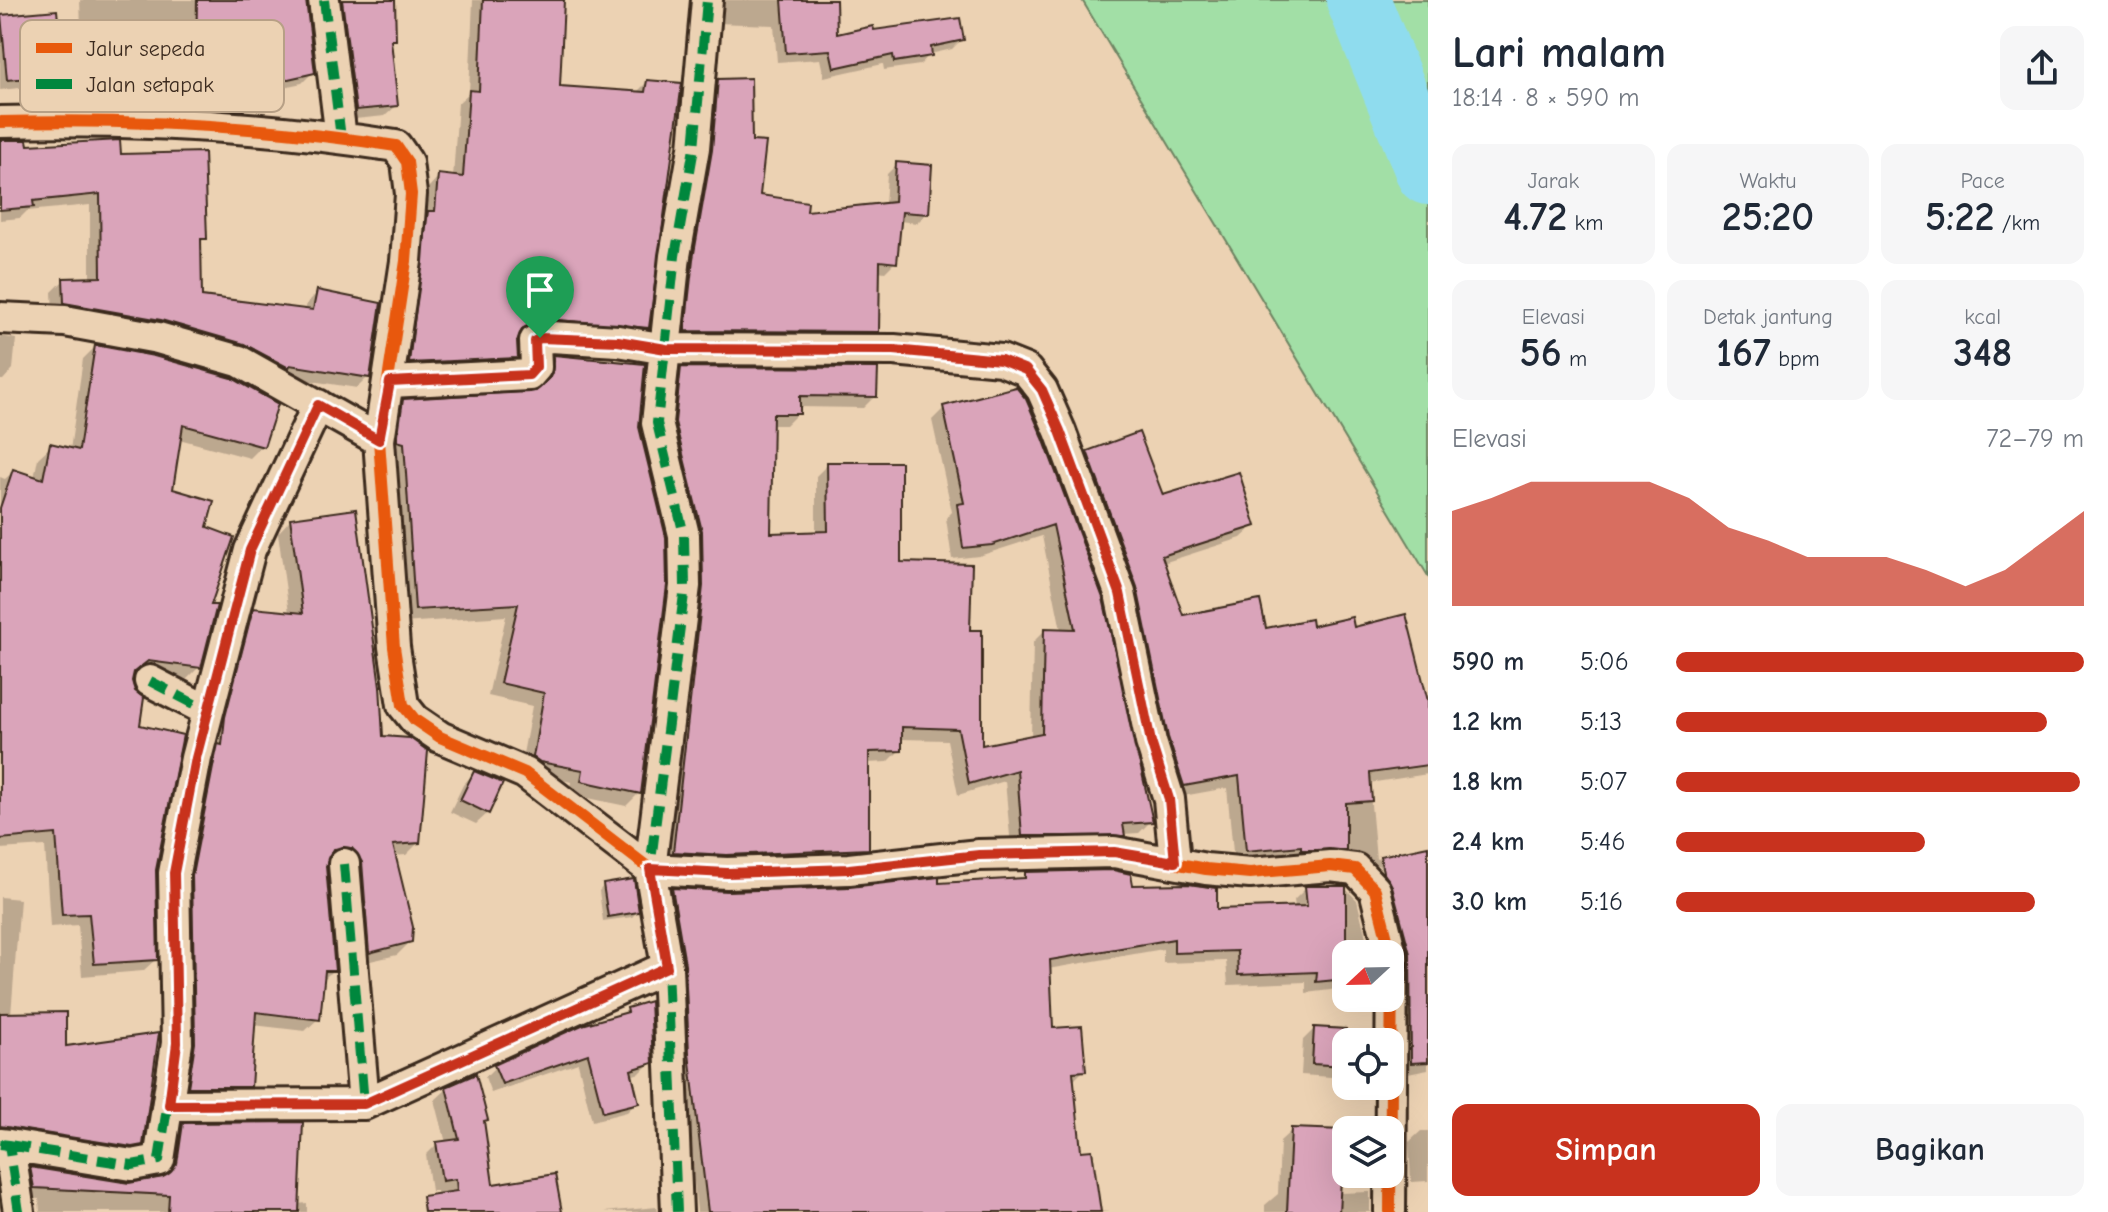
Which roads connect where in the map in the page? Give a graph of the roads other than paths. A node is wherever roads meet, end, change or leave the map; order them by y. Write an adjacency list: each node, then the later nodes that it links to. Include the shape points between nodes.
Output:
1 (324, 0): 4 (street)
2 (707, 0): 6 (street, via 694,148)
3 (0, 122): 4 (street, via 90,120)
4 (341, 138): 7 (street, via 396,146 407,162 411,194 406,261)
5 (0, 318): 8 (street, via 65,321 158,338 239,361)
6 (666, 349): 7 (street, via 540,338 535,341 536,367 529,375); 12 (street, via 894,350 1001,360 1026,370 1042,390 1060,431 1120,593 1151,742 1169,799); 14 (street, via 657,423 684,535 685,586)
7 (390, 382): 9 (street)
8 (318, 405): 9 (street); 11 (street, via 259,524)
9 (379, 440): 14 (street, via 403,705 440,737 525,773)
10 (150, 681): 11 (street)
11 (208, 711): 17 (street, via 174,873 177,1043)
12 (1175, 862): 14 (street, via 1114,852 979,855 849,869); 21 (street, via 1250,873 1355,869 1375,890 1392,958)
13 (344, 864): 16 (street)
14 (650, 869): 15 (street)
15 (667, 967): 16 (street); 20 (street)
16 (364, 1104): 17 (street)
17 (169, 1105): 18 (street, via 159,1160 132,1165)
18 (4, 1145): 19 (street)
19 (19, 1212)
20 (677, 1212)
21 (1390, 1212)

